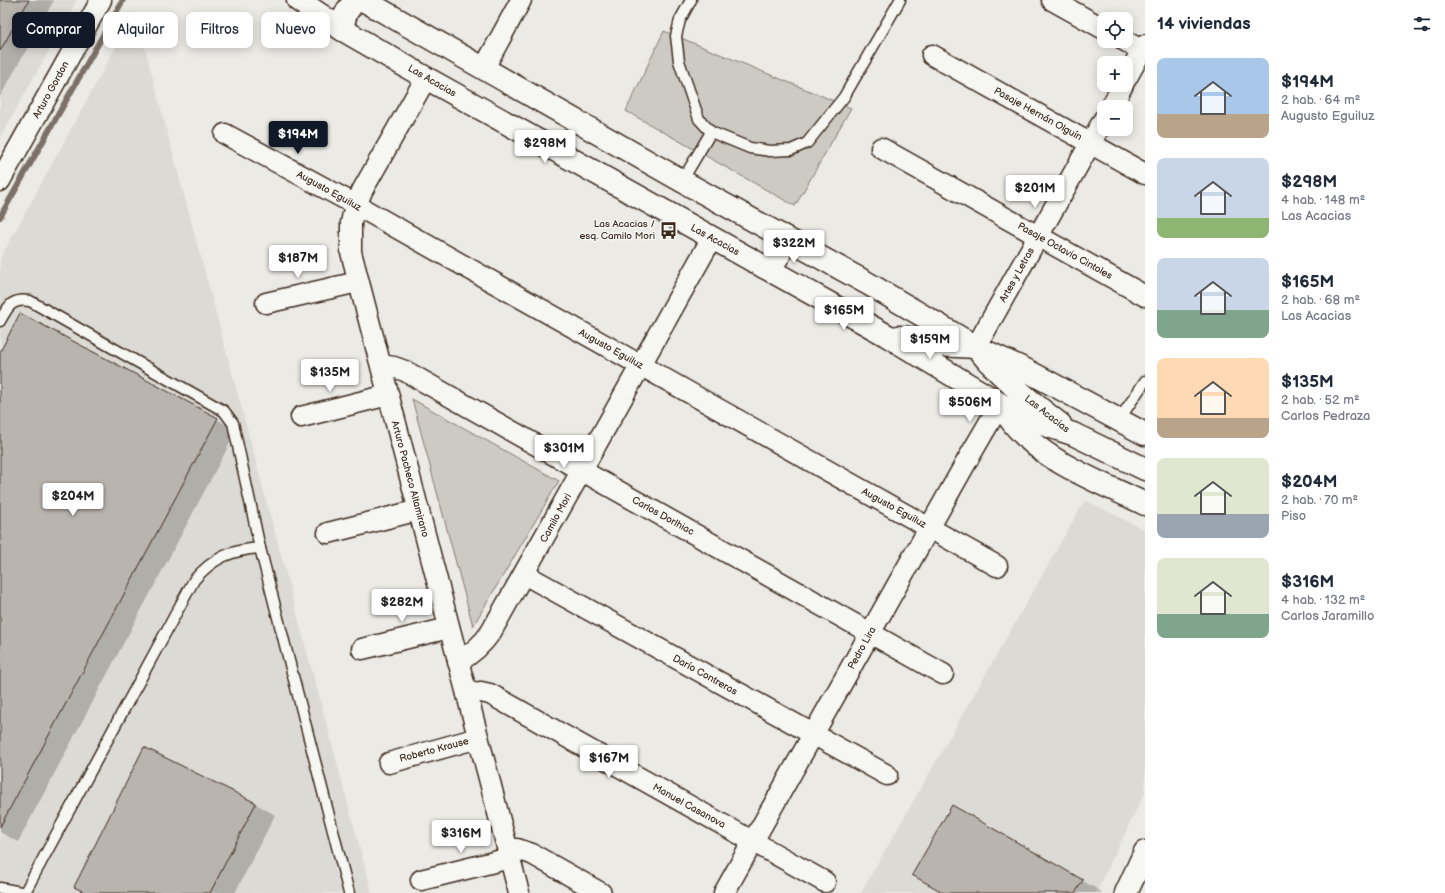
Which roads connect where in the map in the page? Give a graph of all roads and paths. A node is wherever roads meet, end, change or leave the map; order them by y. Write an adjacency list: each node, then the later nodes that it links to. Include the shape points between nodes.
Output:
1 (101, 0): 23 (street, Arturo Gordon)
2 (298, 0): 10 (main road, Las Acacias)
3 (359, 0): 10 (main road, via 345,13)
4 (363, 0): 15 (main road, Las Acacias)
5 (521, 0): 15 (street)
6 (691, 0): 18 (lane, via 680,20 676,36 679,61 698,119)
7 (900, 0): 18 (lane, via 844,97 807,143 790,150 770,152 750,148)
8 (1052, 0): 9 (street)
9 (1097, 25)
10 (343, 30): 16 (main road, Las Acacias)
11 (1133, 44): 12 (street)
12 (1144, 49): 14 (street)
13 (932, 55): 20 (street, Pasaje Hernán Olguín)
14 (1133, 67)
15 (484, 68): 24 (main road, Las Acacias)
16 (426, 78): 25 (street, Arturo Pacheco Altamirano); 28 (main road, Las Acacias)
17 (1097, 131): 20 (street, Artes y Letras)
18 (711, 132): 24 (lane)
19 (225, 134): 25 (street, Augusto Eguiluz)
20 (1090, 143): 22 (street, Pasaje Hernán Olguín); 27 (street, Artes y Letras)
21 (881, 148): 27 (street, Pasaje Octavio Cintoles)
22 (1145, 174)
23 (0, 181)
24 (682, 181): 26 (main road, Las Acacias)
25 (356, 205): 30 (street, Arturo Pacheco Altamirano, via 351,223 350,242); 37 (street, Augusto Eguiluz)
26 (783, 236): 29 (main road, via 779,255 770,265); 35 (main road, Las Acacias)
27 (1038, 236): 31 (street, Pasaje Octavio Cintoles); 35 (street, Artes y Letras)
28 (712, 238): 29 (main road, Las Acacias); 37 (street, Camilo Mori)
29 (764, 267): 34 (main road, Las Acacias)
30 (358, 282): 32 (street); 36 (street, Arturo Pacheco Altamirano)
31 (1145, 296)
32 (266, 303)
33 (0, 321): 51 (lane, via 11,304 16,301 30,301 224,411 233,423)
34 (886, 336): 35 (main road, via 938,345); 40 (main road, Las Acacias)
35 (976, 347): 42 (main road); 43 (main road, Las Acacias, via 1007,382)
36 (381, 365): 39 (street, Arturo Pacheco Altamirano); 46 (street, Carlos Dorlhiac, via 405,370)
37 (641, 366): 46 (street, Camilo Mori); 49 (street, Augusto Eguiluz)
38 (1145, 381): 42 (lane)
39 (388, 395): 41 (street); 48 (street, Arturo Pacheco Altamirano)
40 (1000, 404): 43 (main road, Las Acacias, via 1033,421); 47 (main road, via 1016,428 1037,447 1084,475); 49 (street, Pedro Lira)
41 (301, 417)
42 (1119, 420): 44 (main road)
43 (1073, 434): 45 (main road, Las Acacias)
44 (1145, 434)
45 (1145, 469)
46 (582, 471): 53 (street, Camilo Mori); 55 (street, Carlos Dorlhiac)
47 (1145, 504)
48 (419, 510): 50 (street); 54 (street, Arturo Pacheco Altamirano)
49 (929, 528): 52 (street, Augusto Eguiluz); 55 (street, Pedro Lira)
50 (328, 533)
51 (260, 548): 70 (lane, via 241,550 223,556 212,562 194,580); 71 (lane)
52 (997, 566)
53 (524, 574): 57 (street, Camilo Mori, via 484,642 472,654); 60 (street, Darío Contreras)
54 (449, 628): 56 (street); 57 (street, Arturo Pacheco Altamirano)
55 (870, 633): 58 (street, Carlos Dorlhiac); 60 (street, Pedro Lira)
56 (362, 649)
57 (458, 662): 59 (street, Arturo Pacheco Altamirano)
58 (943, 674)
59 (467, 694): 61 (street, Arturo Pacheco Altamirano); 64 (street, Manuel Casanova, via 490,694)
60 (813, 734): 63 (street, Darío Contreras); 64 (street, Pedro Lira)
61 (478, 738): 62 (street, Roberto Krause); 66 (street, Arturo Pacheco Altamirano)
62 (389, 763)
63 (887, 775)
64 (753, 842): 68 (street, Manuel Casanova); 74 (street, Pedro Lira)
65 (1145, 852): 75 (main road)
66 (509, 854): 67 (street); 72 (street, Arturo Pacheco Altamirano); 73 (street, via 518,850 532,854)
67 (421, 880)
68 (825, 882)
69 (0, 888): 70 (lane)
70 (26, 893)
71 (349, 893)
72 (519, 893)
73 (601, 893)
74 (724, 893)
75 (1126, 893)

